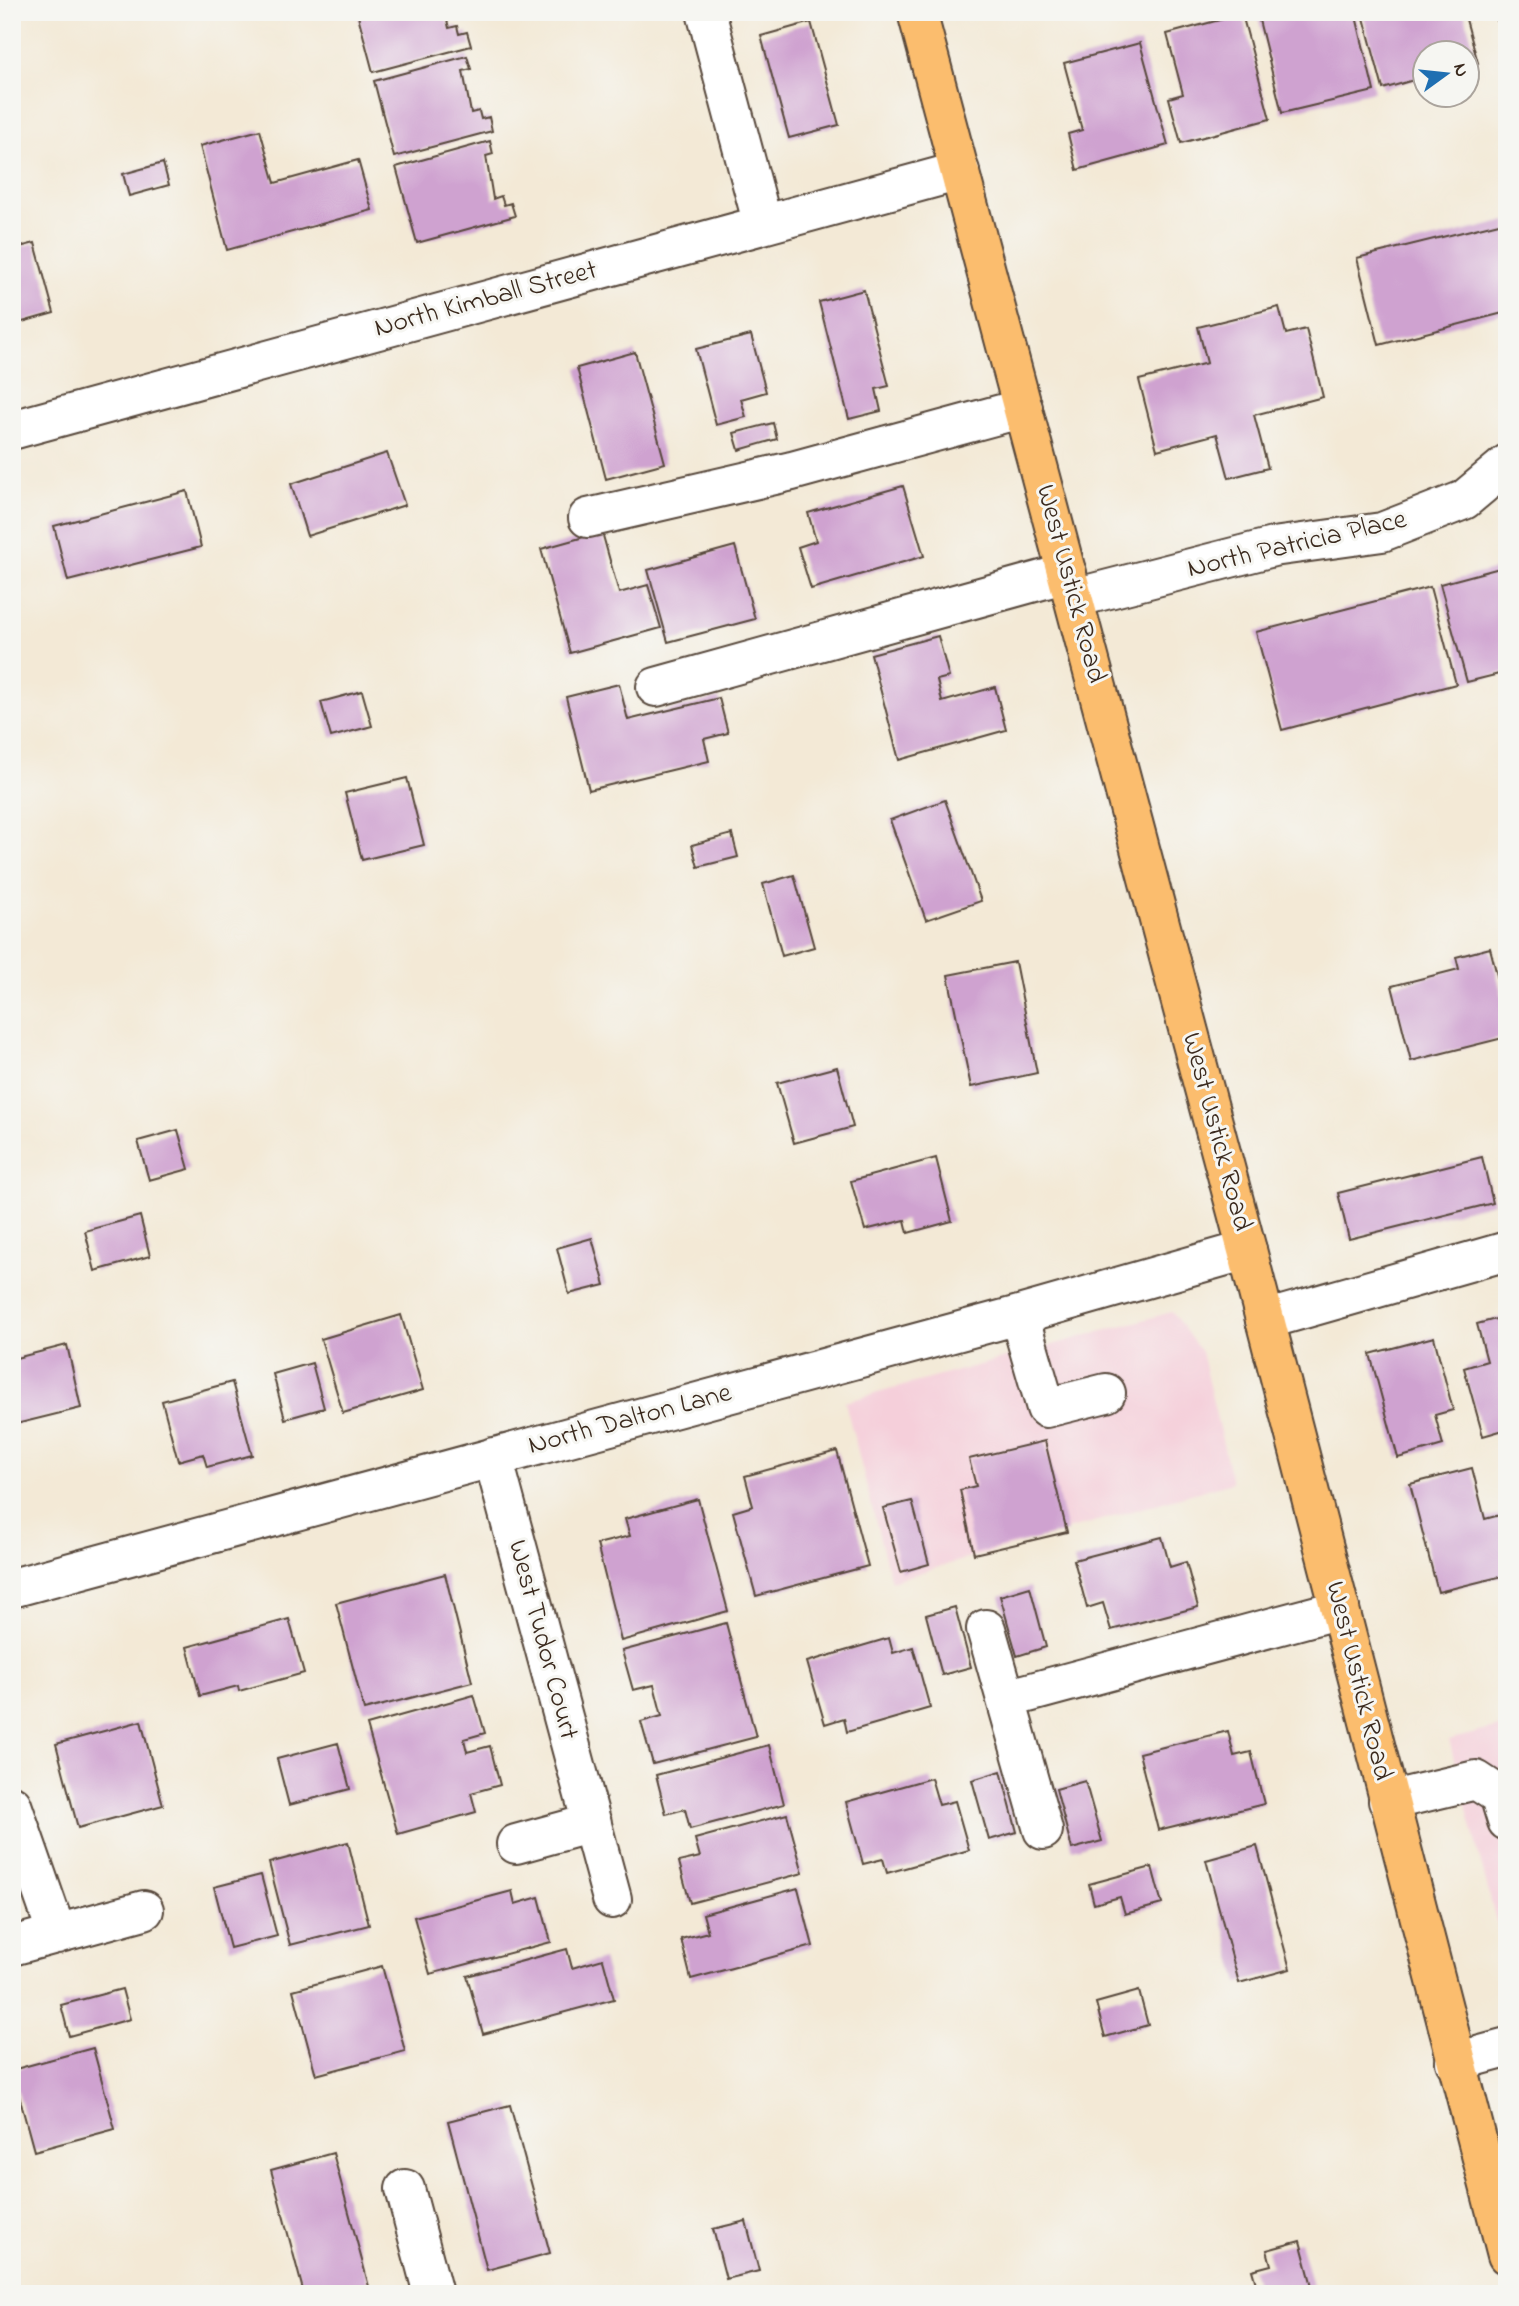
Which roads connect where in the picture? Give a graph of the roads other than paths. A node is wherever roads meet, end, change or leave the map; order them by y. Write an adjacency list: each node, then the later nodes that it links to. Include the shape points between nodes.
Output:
1 (706, 12): 4 (street)
2 (918, 12): 3 (main road, West Ustick Road)
3 (960, 172): 4 (street, North Kimball Street); 5 (main road, West Ustick Road)
4 (763, 225): 6 (street, North Kimball Street)
5 (1023, 408): 8 (street, via 792,471); 9 (main road, West Ustick Road)
6 (12, 430)
7 (1507, 464): 9 (street, North Patricia Place, via 1464,500 1382,532 1273,547)
8 (588, 518)
9 (1071, 586): 10 (street, North Patricia Place); 11 (main road, West Ustick Road)
10 (656, 687)
11 (1247, 1250): 13 (street, North Dalton Lane); 14 (main road, West Ustick Road)
12 (1507, 1251): 14 (street)
13 (1019, 1315): 15 (street, via 1046,1408); 16 (street, North Dalton Lane)
14 (1265, 1320): 18 (main road, West Ustick Road)
15 (1106, 1393)
16 (493, 1457): 17 (street, North Dalton Lane); 24 (street, West Tudor Court)
17 (12, 1588)
18 (1340, 1609): 20 (street); 21 (main road, West Ustick Road)
19 (986, 1629): 20 (street)
20 (1006, 1699): 25 (street)
21 (1388, 1801): 23 (street, via 1476,1780 1499,1795); 32 (main road, West Ustick Road)
22 (12, 1805): 29 (street)
23 (1507, 1821)
24 (592, 1823): 26 (street); 27 (street, West Tudor Court)
25 (1043, 1830)
26 (516, 1844)
27 (612, 1899)
28 (144, 1910): 29 (street)
29 (57, 1934): 30 (street)
30 (12, 1947)
31 (1507, 2048): 32 (street)
32 (1455, 2062): 33 (main road, West Ustick Road)
33 (1495, 2165): 35 (main road, West Ustick Road)
34 (405, 2189): 36 (street)
35 (1507, 2255)
36 (433, 2294)

